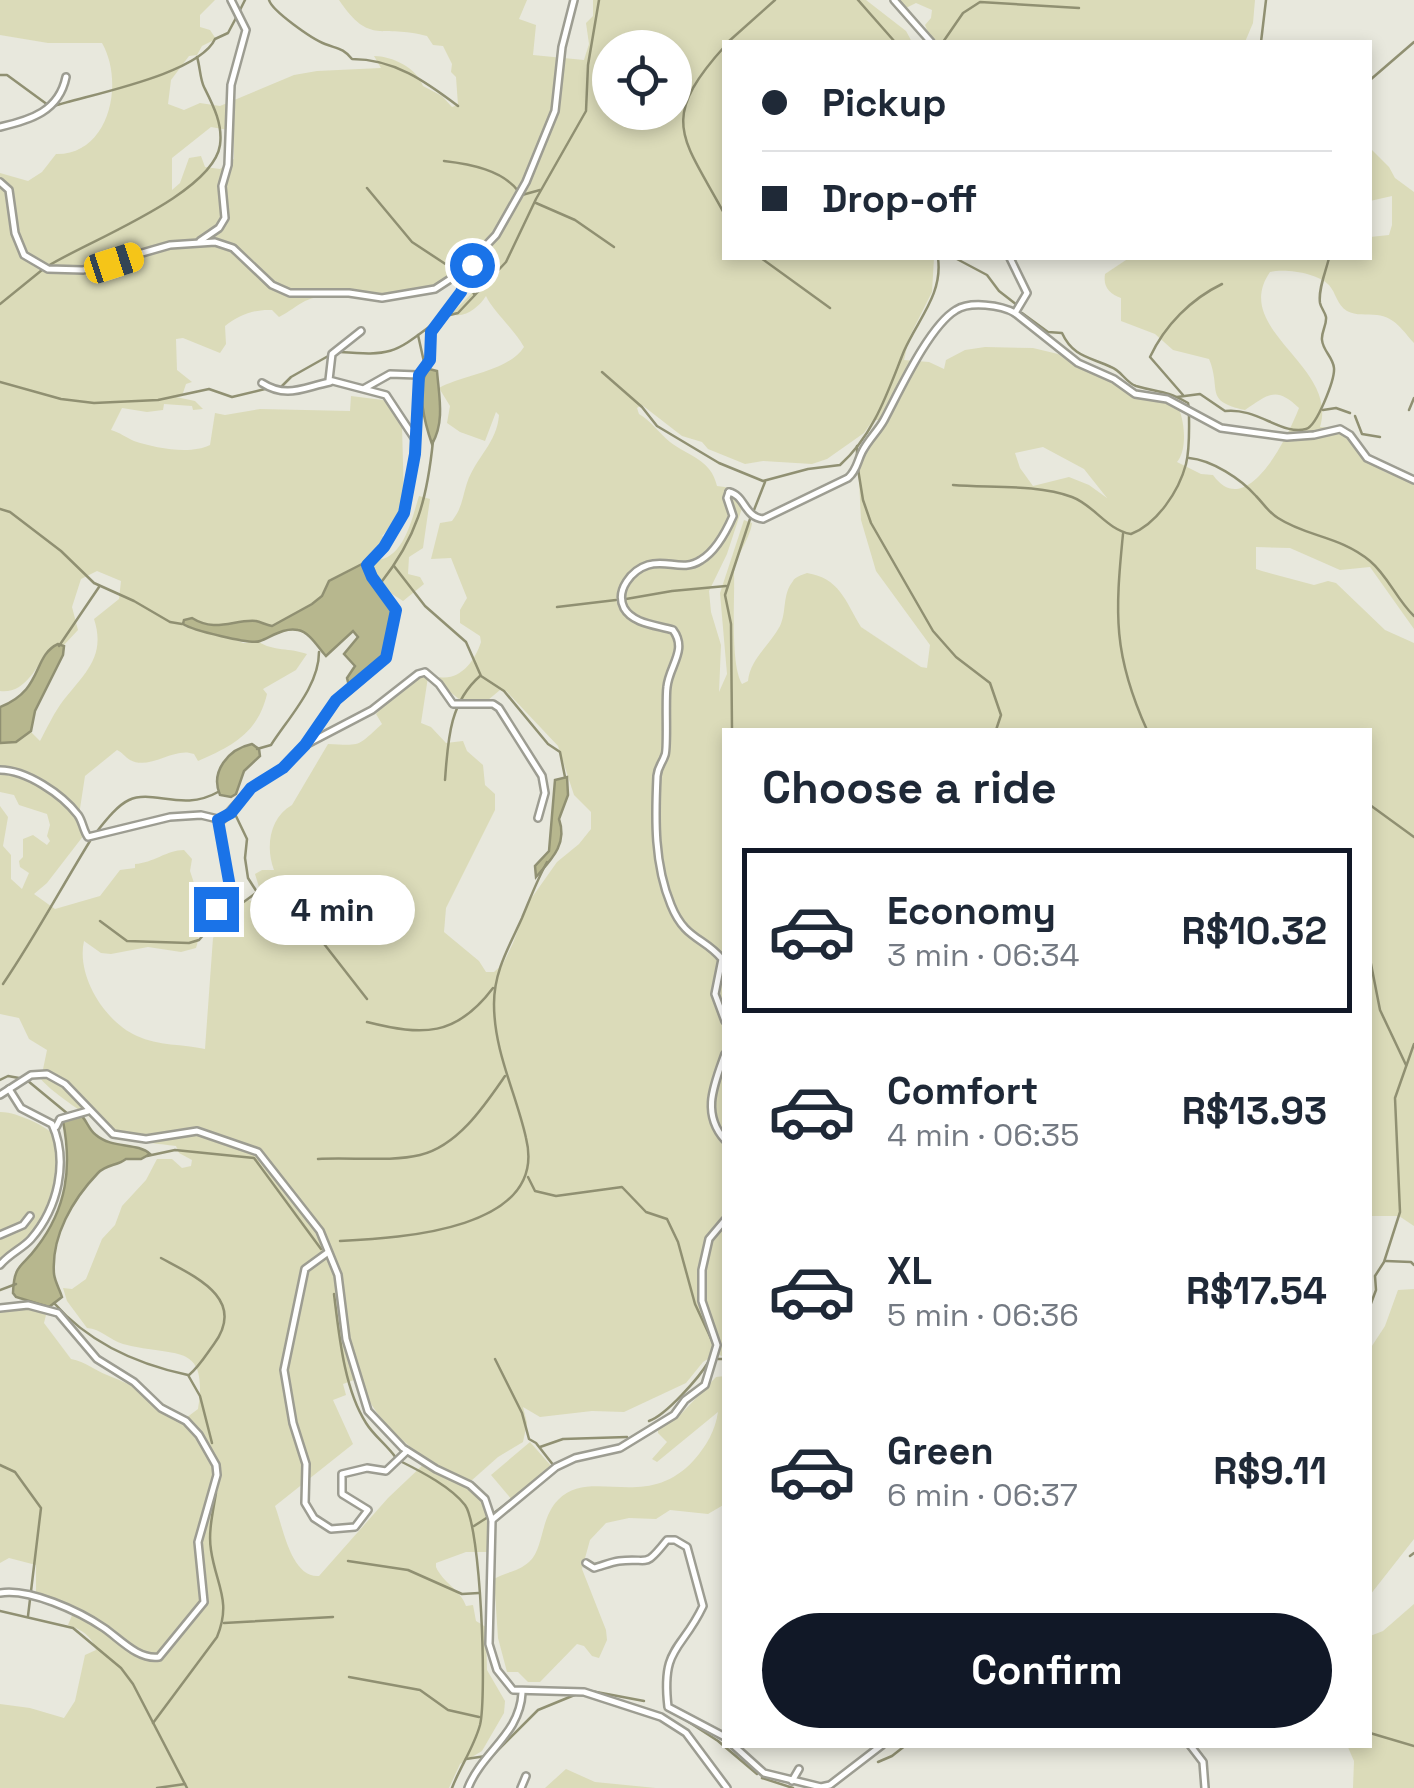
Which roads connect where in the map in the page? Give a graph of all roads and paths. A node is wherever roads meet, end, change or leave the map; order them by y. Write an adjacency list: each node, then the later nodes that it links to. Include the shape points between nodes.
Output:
1 (232, 0): 8 (street, via 246,30 231,85 225,218)
2 (574, 0): 9 (street, via 554,116 503,226)
3 (894, 0): 4 (street)
4 (929, 40)
5 (66, 76): 6 (street, via 48,110)
6 (0, 128)
7 (0, 182): 8 (street, via 8,190 24,255 48,269 83,270)
8 (198, 243): 9 (street, via 233,248 290,293 374,298 438,288)
9 (475, 256): 13 (street, via 461,292 431,332 430,360)
10 (1011, 260): 11 (street, via 1026,293)
11 (1015, 313): 18 (street, via 1078,363 1135,394 1167,399 1228,430 1287,437 1340,429 1367,458); 25 (street, via 970,305 950,314 848,478 763,519 729,492 733,516 705,558 681,568 649,565 624,584 626,610 678,637 666,688 657,841 678,920)
12 (361, 331): 14 (street, via 332,354)
13 (419, 375): 16 (street, via 390,374); 17 (street)
14 (331, 382): 15 (street, via 289,393); 16 (street)
15 (262, 384)
16 (365, 388): 17 (street, via 386,394)
17 (416, 440): 19 (street, via 404,513 367,565 396,610 390,652 336,700)
18 (1414, 480)
19 (305, 745): 21 (street, via 426,672 453,704 499,708 544,782); 22 (street)
20 (0, 770): 22 (street, via 32,778 76,813 88,837 170,817)
21 (538, 818)
22 (218, 820): 23 (street, via 230,887)
23 (216, 909)
24 (722, 960): 26 (street, via 715,994)
25 (722, 960)
26 (722, 1013)
27 (722, 1065): 32 (street, via 710,1107)
28 (9, 1089): 29 (street); 30 (street, via 31,1074 57,1077); 31 (street, via 22,1108)
29 (0, 1094)
30 (90, 1111): 31 (street, via 60,1119); 36 (street, via 108,1132 125,1138 197,1131 254,1150 312,1218)
31 (55, 1130): 37 (street, via 62,1162 54,1196 30,1240)
32 (722, 1136)
33 (30, 1216): 35 (street)
34 (722, 1224): 40 (street, via 709,1239 702,1270 702,1301 717,1345 706,1385 620,1448 556,1467)
35 (0, 1235)
36 (328, 1253): 39 (street, via 364,1401); 39 (street, via 306,1269 284,1360 310,1513 331,1529 355,1527 368,1512 342,1494 342,1474 386,1471)
37 (0, 1265)
38 (0, 1308): 42 (street, via 28,1305 62,1316 97,1359 192,1427 218,1475 198,1542 204,1602 159,1657 143,1655 74,1611 22,1591)
39 (407, 1451): 40 (street, via 476,1488)
40 (492, 1520): 43 (street, via 489,1644 501,1678)
41 (586, 1563): 44 (street, via 644,1563 667,1540 687,1547 703,1606 670,1654)
42 (0, 1593)
43 (522, 1692): 45 (street, via 584,1692); 53 (street, via 517,1720)
44 (672, 1709): 45 (street); 46 (street)
45 (664, 1719): 55 (street, via 686,1734)
46 (722, 1736)
47 (736, 1748): 52 (street, via 764,1773)
48 (878, 1748): 52 (street, via 830,1784)
49 (1192, 1748): 56 (street, via 1203,1762)
50 (799, 1769): 52 (street)
51 (526, 1776): 54 (street)
52 (792, 1781)
53 (468, 1788)
54 (521, 1788)
55 (727, 1788)
56 (1205, 1788)

